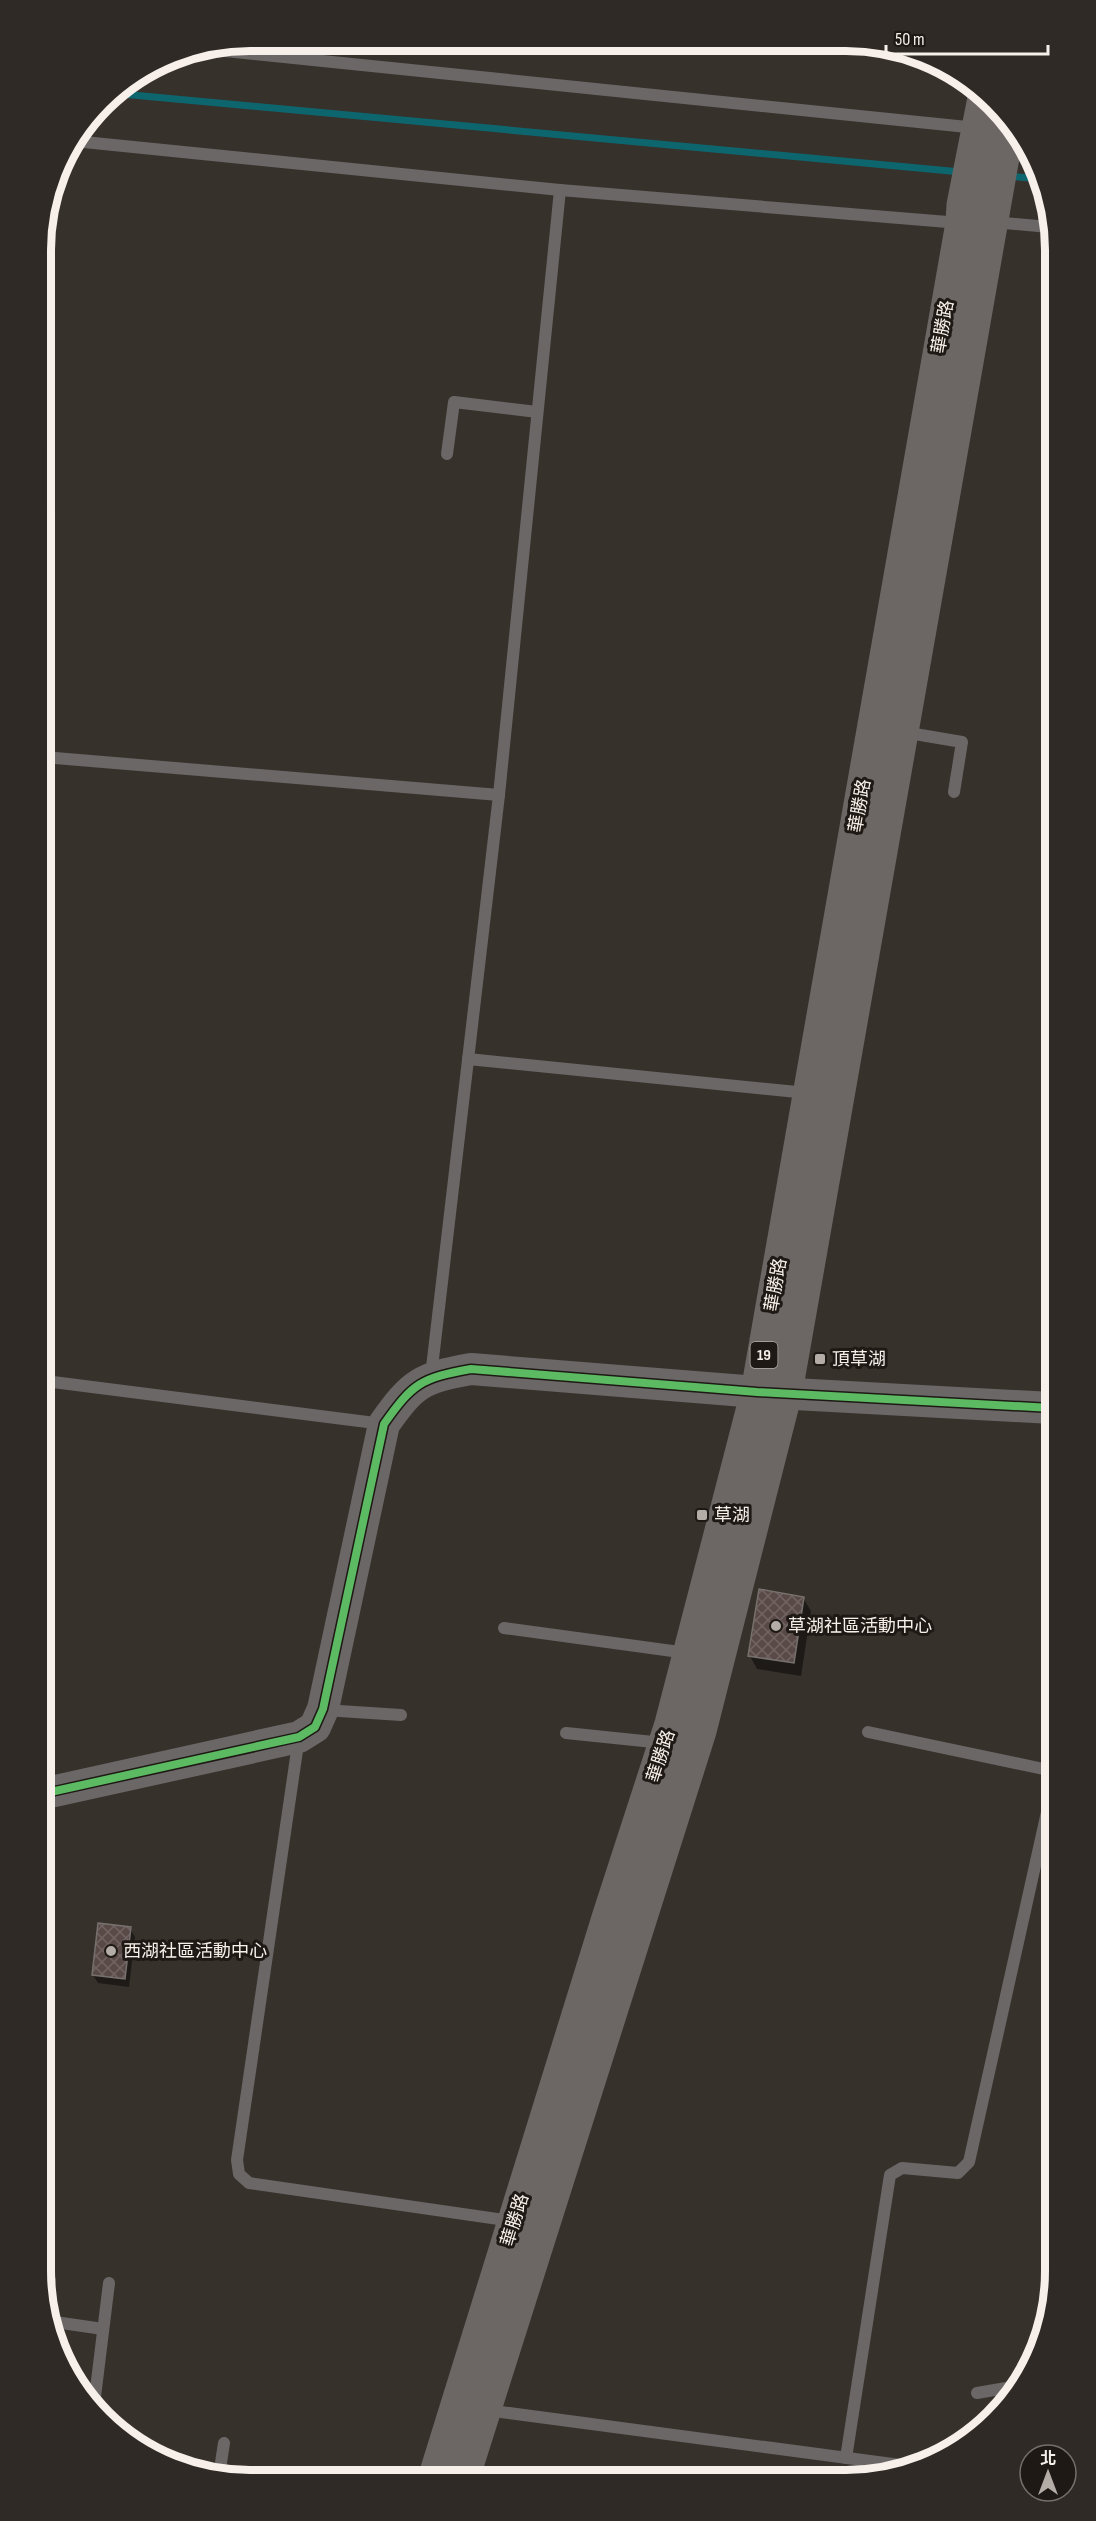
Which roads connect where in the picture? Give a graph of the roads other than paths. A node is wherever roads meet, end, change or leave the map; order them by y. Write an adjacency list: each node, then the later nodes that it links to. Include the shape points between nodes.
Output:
1 (232, 52): 3 (lane)
2 (992, 115): 3 (main road, 19)
3 (999, 136): 6 (main road, 19)
4 (83, 142): 5 (lane)
5 (560, 190): 6 (lane); 8 (lane)
6 (977, 217): 7 (lane); 10 (main road, 華勝路 / 19); 15 (main road, 華勝路 / 19)
7 (1043, 226)
8 (537, 412): 9 (lane, via 454,402); 13 (lane)
9 (447, 454)
10 (902, 732): 12 (lane, via 962,742); 18 (main road, 華勝路 / 19)
11 (51, 758): 13 (lane)
12 (954, 792)
13 (499, 795): 14 (lane)
14 (468, 1059): 15 (lane); 16 (lane)
15 (810, 1094): 18 (main road, 華勝路 / 19)
16 (431, 1376): 18 (street, via 471,1370); 20 (street, via 403,1398)
17 (51, 1382): 20 (lane)
18 (772, 1392): 19 (street); 22 (main road, 華勝路 / 19); 32 (main road, 華勝路 / 19, via 700,1731)
19 (1045, 1408)
20 (384, 1424): 23 (street)
21 (504, 1628): 22 (lane)
22 (692, 1654): 28 (main road, 華勝路 / 19)
23 (323, 1709): 24 (lane); 27 (street, via 315,1727)
24 (401, 1715)
25 (868, 1732): 29 (lane)
26 (566, 1733): 28 (lane)
27 (299, 1737): 30 (street); 32 (lane, via 237,2160 239,2174 249,2183)
28 (665, 1744): 32 (main road, 華勝路 / 19)
29 (1045, 1769)
30 (51, 1792)
31 (1045, 1821): 41 (lane, via 969,2162 958,2173 902,2168 890,2175)
32 (529, 2224): 39 (main road, 華勝路 / 19)
33 (109, 2283): 35 (lane)
34 (58, 2322): 35 (lane)
35 (103, 2329): 38 (lane)
36 (1007, 2388): 37 (lane)
37 (977, 2393)
38 (95, 2396)
39 (471, 2407): 41 (lane); 44 (main road, 華勝路 / 19); 45 (main road, 華勝路 / 19)
40 (224, 2443): 43 (lane)
41 (846, 2458): 42 (lane)
42 (892, 2464)
43 (220, 2467)
44 (438, 2470)
45 (465, 2470)

